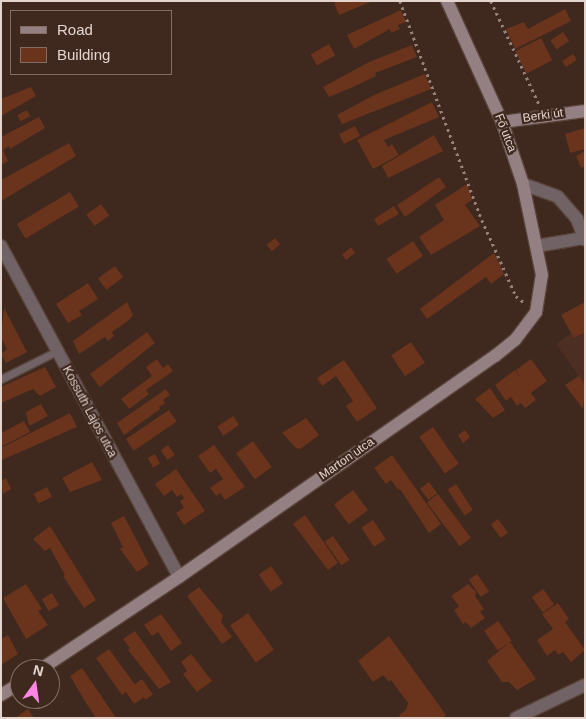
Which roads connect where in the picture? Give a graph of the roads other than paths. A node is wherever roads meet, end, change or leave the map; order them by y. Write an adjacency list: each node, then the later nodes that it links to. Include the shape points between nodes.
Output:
1 (447, 1): 3 (street, Fő utca)
2 (585, 111): 3 (street, Berki út)
3 (502, 122): 4 (street, Fő utca)
4 (523, 184): 5 (street, via 558,197 578,219); 7 (street, Marton utca)
5 (584, 239): 7 (street)
6 (1, 246): 8 (street, Kossuth Lajos utca)
7 (537, 246): 10 (street, Marton utca, via 542,275 536,312 515,340)
8 (57, 351): 9 (lane); 10 (street, Kossuth Lajos utca)
9 (1, 378)
10 (179, 577): 11 (street, Marton utca)
11 (56, 659)
12 (585, 685): 13 (street)
13 (516, 718)

